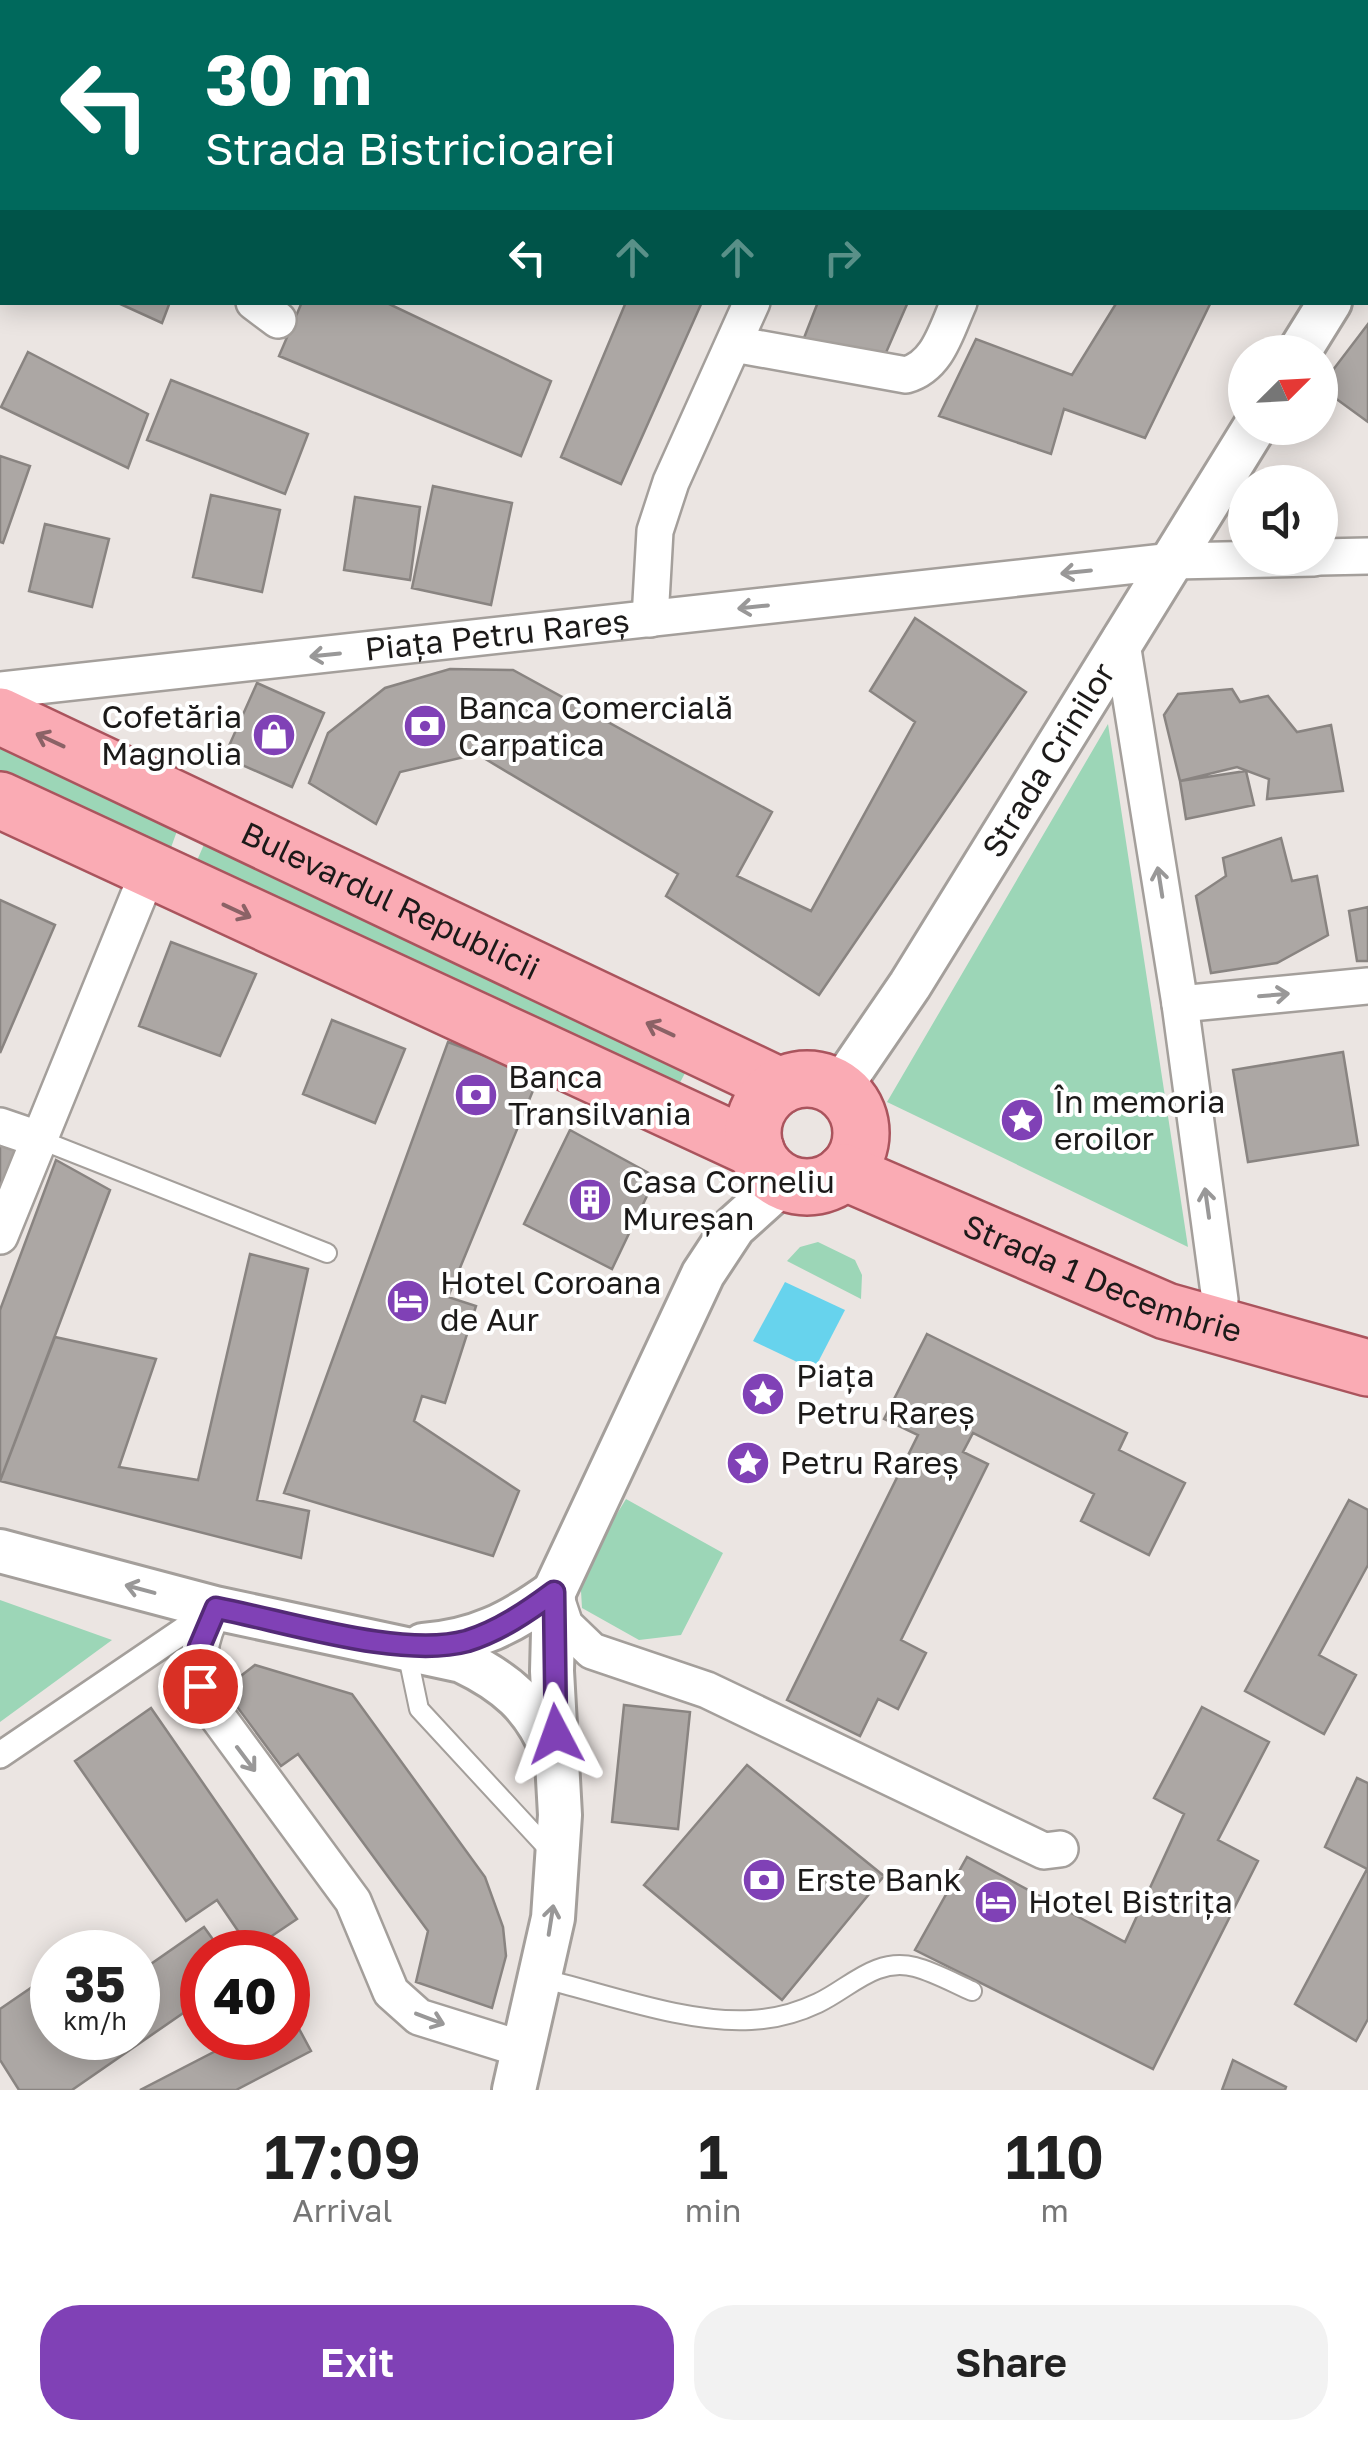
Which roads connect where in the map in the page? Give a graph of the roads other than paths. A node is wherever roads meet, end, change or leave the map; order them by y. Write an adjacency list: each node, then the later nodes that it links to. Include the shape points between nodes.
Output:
1 (751, 305): 5 (street)
2 (958, 305): 5 (street, via 934,358 906,375)
3 (1328, 305): 4 (street)
4 (1310, 335)
5 (734, 344): 11 (street, via 654,531)
6 (1244, 445): 10 (street, Strada Crinilor)
7 (1368, 556): 8 (street, Piața Petru Rareș)
8 (1338, 557)
9 (1228, 560): 10 (street, Piața Petru Rareș)
10 (1173, 562): 11 (street, Piața Petru Rareș, one-way to 11); 12 (street, Strada Crinilor)
11 (650, 619): 13 (street, Piața Petru Rareș, one-way to 13)
12 (1121, 637): 18 (street, one-way to 12); 20 (street, Strada Crinilor)
13 (0, 690)
14 (0, 716): 19 (main road, Bulevardul Republicii, one-way to 14)
15 (0, 800): 16 (main road)
16 (149, 870): 22 (street); 24 (main road, one-way to 24)
17 (1368, 986): 18 (street, one-way to 17)
18 (1180, 1004): 27 (street, one-way to 18)
19 (780, 1086): 20 (main road, via 810,1079); 24 (main road, via 756,1114)
20 (839, 1090): 23 (main road, via 857,1114)
21 (0, 1126): 22 (street)
22 (40, 1140): 25 (street); 26 (lane)
23 (852, 1159): 24 (main road, via 815,1187); 27 (main road, Strada 1 Decembrie); 29 (main road, Strada 1 Decembrie, via 1166,1312)
24 (770, 1166): 31 (street, via 756,1202 703,1274)
25 (0, 1236)
26 (327, 1253)
27 (1220, 1300): 28 (main road, Strada 1 Decembrie)
28 (1368, 1342)
29 (1368, 1368)
30 (0, 1551): 32 (street, one-way to 30)
31 (554, 1592): 33 (street, via 488,1634); 35 (street); 36 (street, via 564,1625 592,1650 706,1690 1044,1850)
32 (216, 1608): 33 (street); 34 (street); 40 (street, one-way to 40, via 199,1648 206,1701 353,1900 391,1992 420,2017)
33 (406, 1647): 35 (street, via 494,1676 522,1699); 37 (lane, via 420,1710)
34 (0, 1755)
35 (558, 1766): 37 (street)
36 (1060, 1849)
37 (557, 1859): 38 (street, one-way to 37)
38 (540, 1978): 39 (lane, via 706,2017 750,2020 819,2003 886,1966 913,1966); 40 (street)
39 (972, 1990)
40 (520, 2070)

